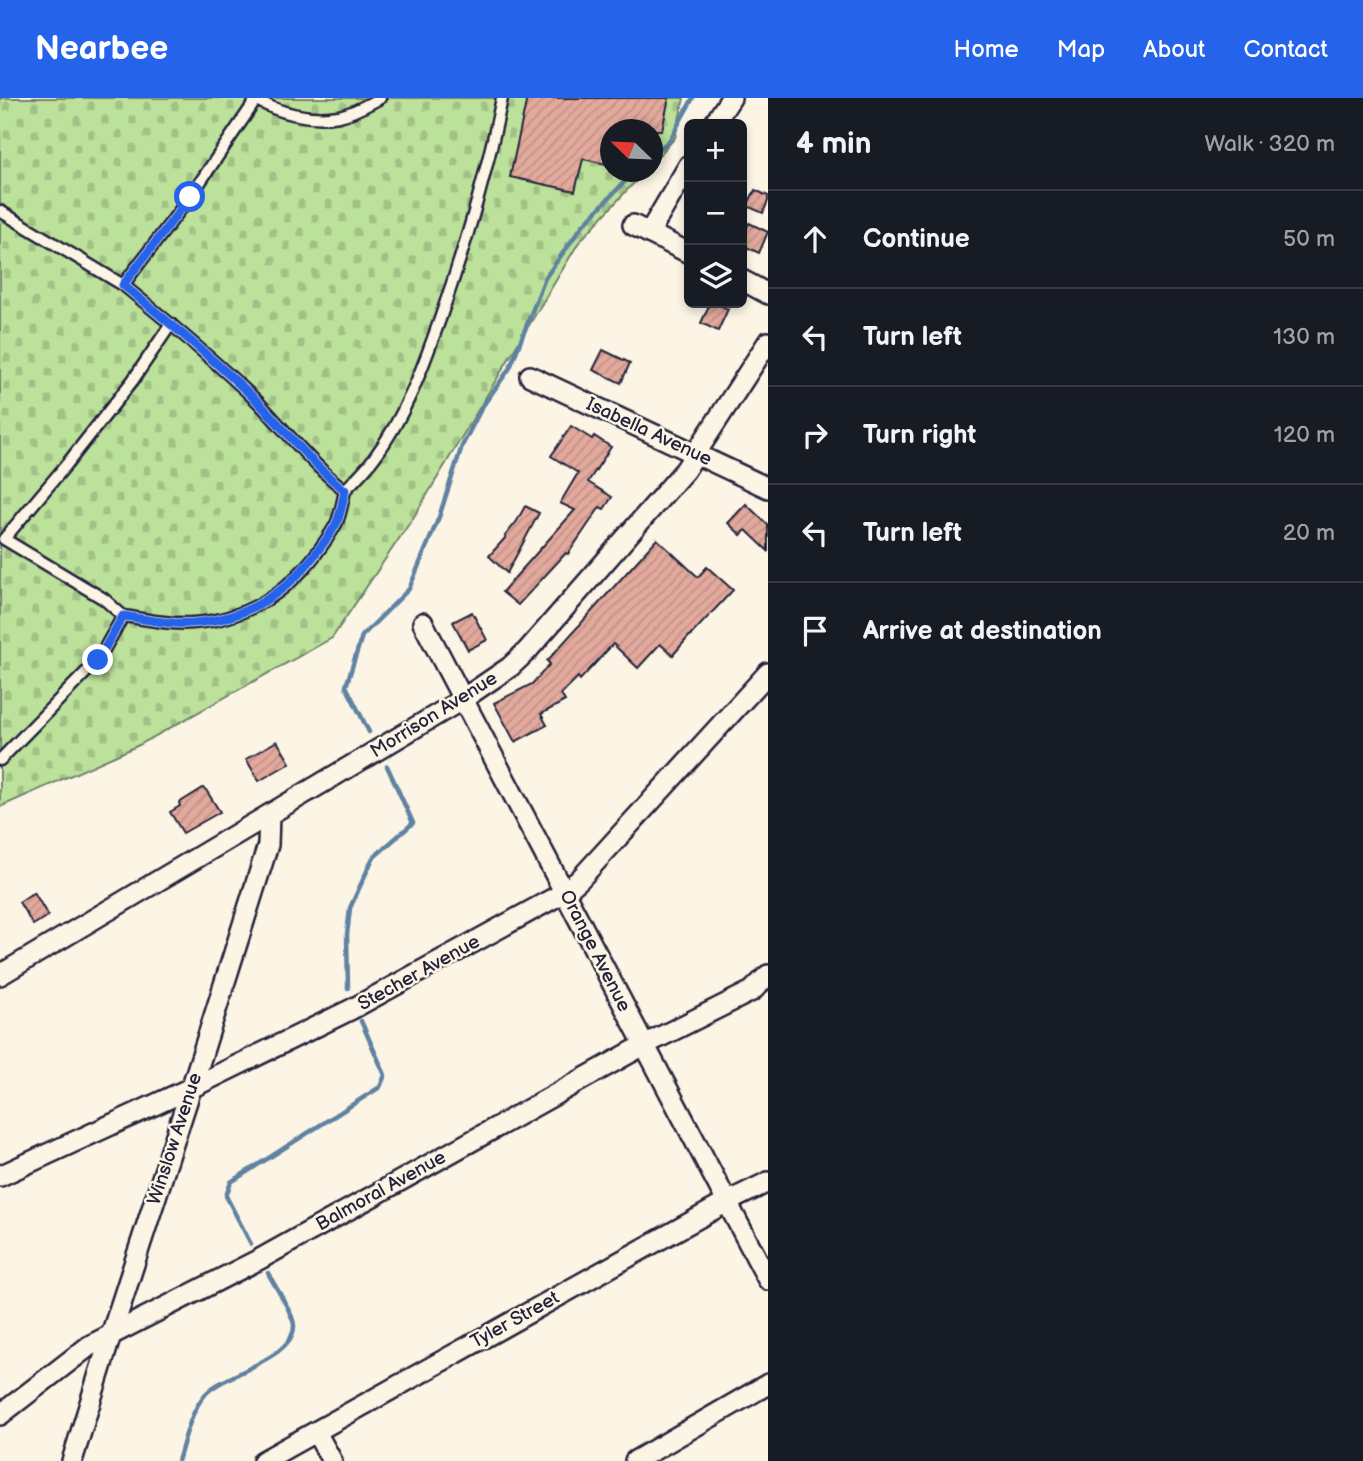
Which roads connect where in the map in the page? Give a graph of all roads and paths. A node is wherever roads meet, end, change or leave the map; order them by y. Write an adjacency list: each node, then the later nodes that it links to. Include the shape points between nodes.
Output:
1 (380, 98): 4 (lane, via 339,116 314,117 282,111)
2 (502, 98): 17 (lane, via 461,258 419,377 374,458)
3 (731, 98): 5 (street)
4 (255, 99): 10 (lane, via 190,197)
5 (717, 119)
6 (684, 172): 8 (street, via 641,229)
7 (0, 211): 10 (lane)
8 (684, 250)
9 (747, 283): 11 (street)
10 (123, 285): 12 (lane)
11 (768, 294)
12 (171, 324): 17 (lane); 18 (lane, via 67,464)
13 (768, 342): 15 (street, Morrison Avenue)
14 (530, 376): 15 (street, Isabella Avenue)
15 (695, 455): 16 (street, Isabella Avenue); 22 (street, Morrison Avenue, via 527,651)
16 (768, 488)
17 (345, 490): 19 (lane, via 337,523 312,559 287,586 255,608 191,624)
18 (1, 539): 19 (lane, via 104,599)
19 (123, 616): 23 (lane, via 98,660)
20 (423, 623): 22 (street, Orange Avenue)
21 (768, 673): 25 (street, Stecher Avenue)
22 (463, 699): 24 (street, Morrison Avenue); 25 (street, Orange Avenue)
23 (0, 760)
24 (269, 815): 26 (street, Morrison Avenue); 29 (street, Winslow Avenue, via 268,845)
25 (565, 892): 28 (street, Orange Avenue); 29 (street, Stecher Avenue, via 352,1009)
26 (0, 975)
27 (768, 975): 28 (street, Balmoral Avenue, via 752,991)
28 (644, 1045): 32 (street, Orange Avenue); 34 (street, Balmoral Avenue, via 260,1259)
29 (191, 1088): 30 (street, Stecher Avenue); 34 (street, Winslow Avenue)
30 (0, 1176)
31 (768, 1182): 32 (street, Tyler Street)
32 (727, 1202): 33 (street, Orange Avenue); 37 (street, Tyler Street)
33 (768, 1280)
34 (111, 1335): 36 (street, Balmoral Avenue, via 89,1346); 39 (street, Winslow Avenue)
35 (768, 1384): 38 (street)
36 (0, 1415)
37 (316, 1432): 40 (street, Tyler Street); 41 (street)
38 (657, 1456): 42 (street)
39 (72, 1461)
40 (263, 1461)
41 (332, 1461)
42 (635, 1461)

